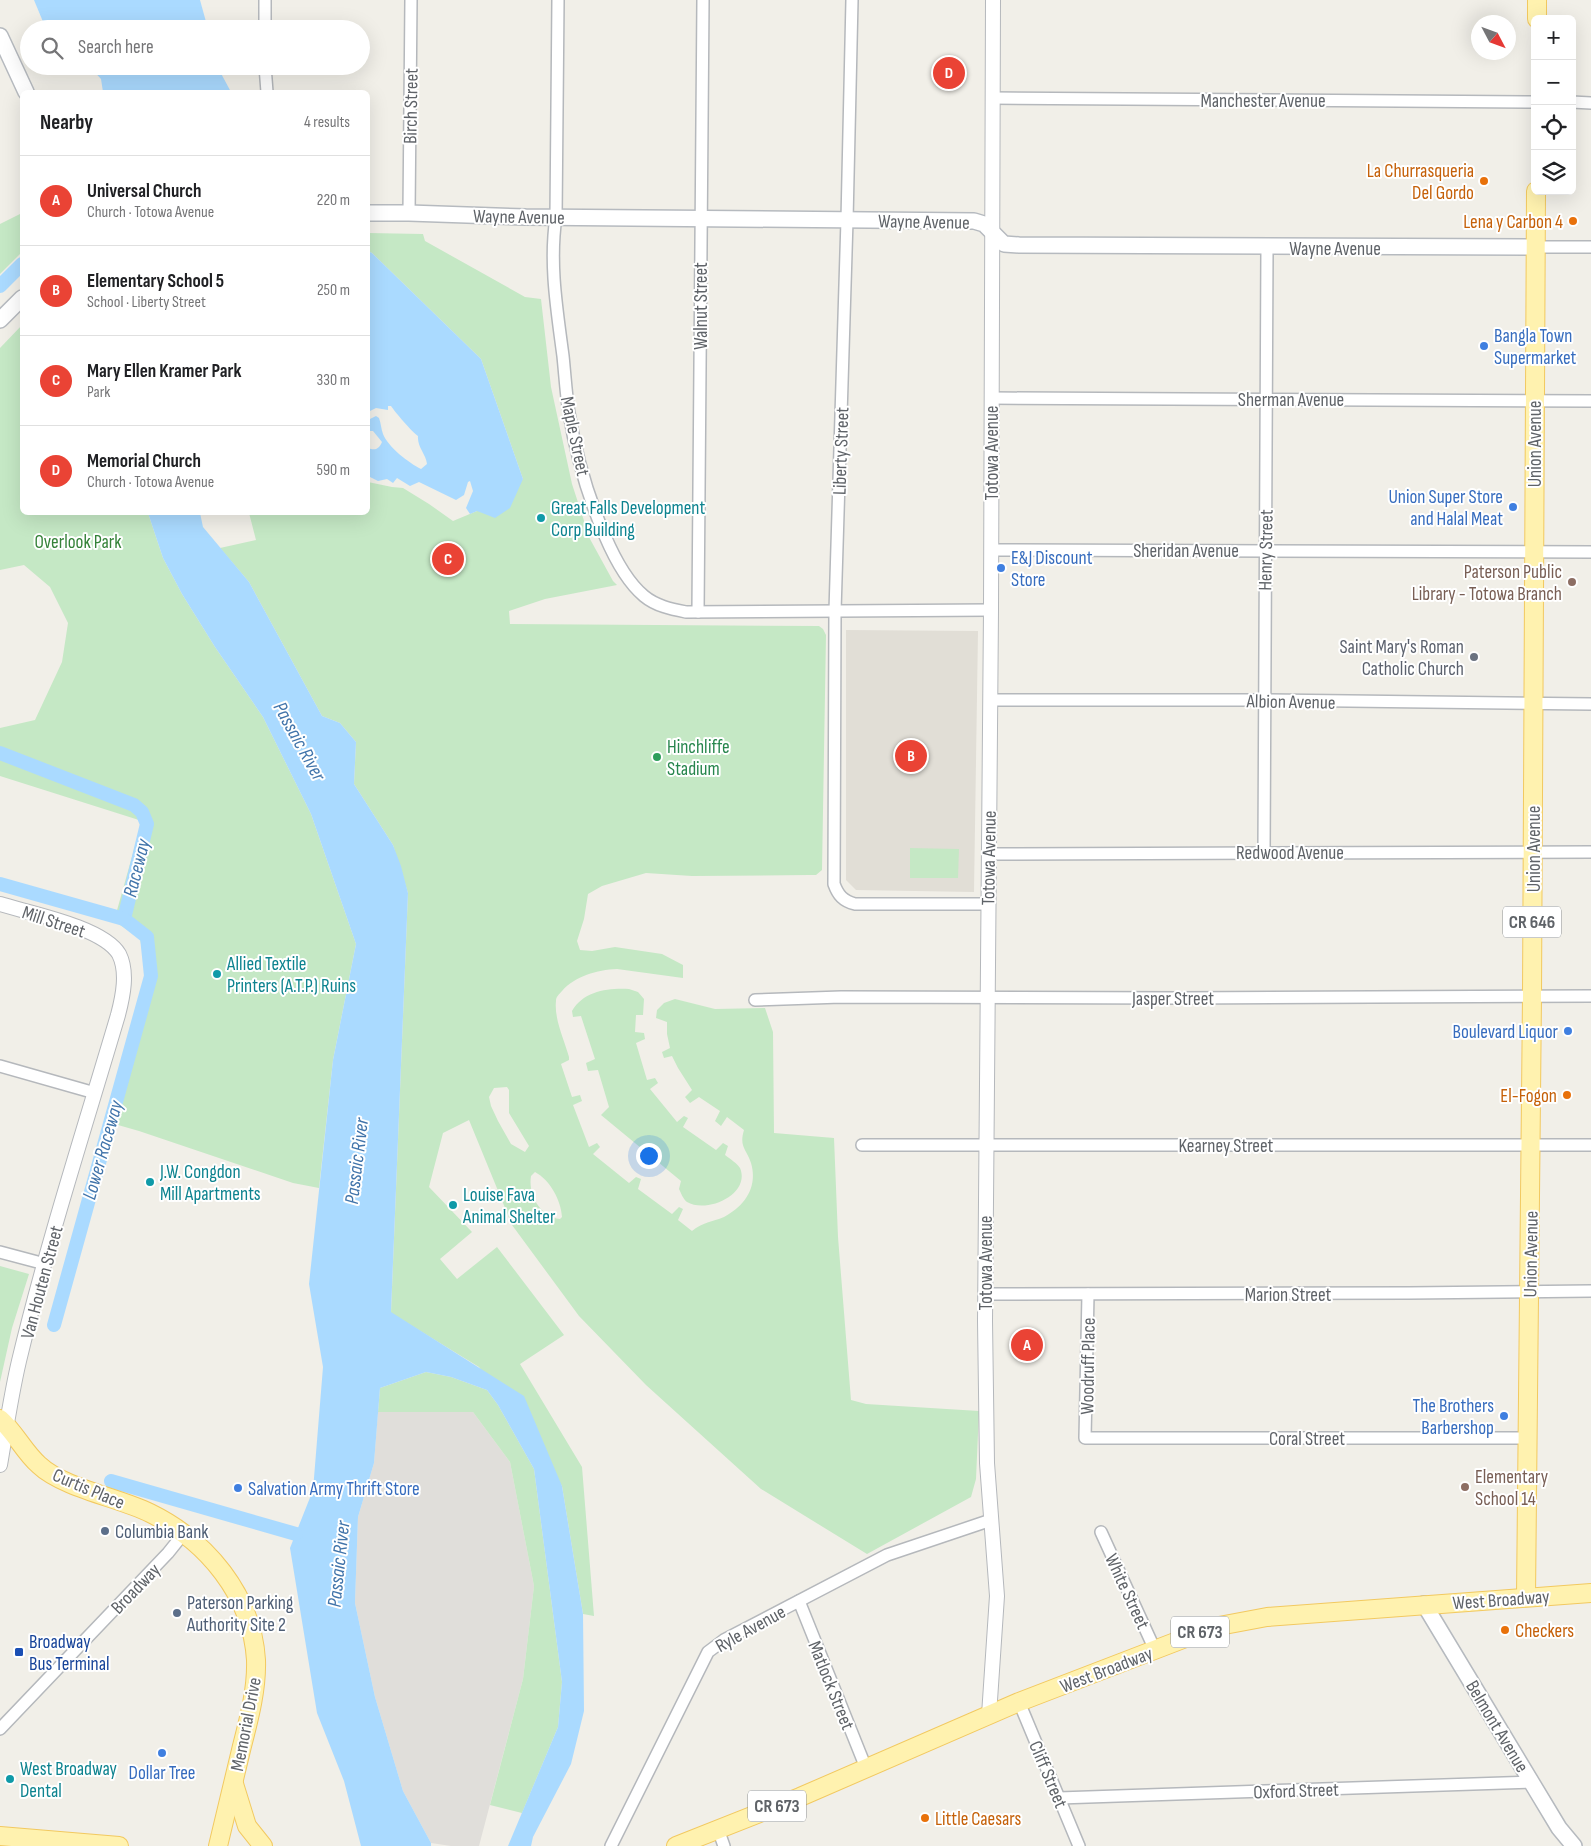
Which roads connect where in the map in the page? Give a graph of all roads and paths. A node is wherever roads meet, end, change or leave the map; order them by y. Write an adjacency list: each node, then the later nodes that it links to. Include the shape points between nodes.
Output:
1 (266, 0): 9 (street)
2 (411, 0): 20 (street, Birch Street)
3 (558, 0): 21 (street, Maple Street)
4 (702, 0): 22 (street, Walnut Street)
5 (852, 0): 23 (street, Liberty Street)
6 (993, 0): 14 (street, Totowa Avenue)
7 (1537, 0): 8 (main road)
8 (1537, 15)
9 (265, 20)
10 (0, 36): 12 (main road)
11 (266, 75): 13 (street)
12 (25, 90)
13 (267, 90)
14 (992, 98): 15 (street, Manchester Avenue); 24 (street, Totowa Avenue)
15 (1531, 102)
16 (1576, 102): 17 (street)
17 (1591, 103)
18 (1536, 195): 27 (main road, Union Avenue / CR 646)
19 (370, 213): 20 (main road, Wayne Avenue)
20 (409, 213): 21 (main road, Wayne Avenue)
21 (556, 217): 22 (main road, Wayne Avenue); 40 (street, Maple Street, via 553,234 556,308 569,413 592,506 619,565 643,595 672,609)
22 (701, 219): 23 (main road, Wayne Avenue); 40 (street, Walnut Street)
23 (847, 220): 24 (main road, Wayne Avenue, via 974,221 984,224); 39 (street, Liberty Street)
24 (992, 233): 26 (main road, Wayne Avenue, via 1009,245); 30 (street, Totowa Avenue)
25 (1591, 247): 27 (street, Wayne Avenue)
26 (1267, 248): 27 (main road, Wayne Avenue); 31 (street, Henry Street)
27 (1536, 248): 32 (main road, Union Avenue / CR 646)
28 (20, 300): 29 (main road)
29 (0, 320)
30 (991, 398): 31 (street, Sherman Avenue); 34 (street, Totowa Avenue)
31 (1267, 399): 32 (street, Sherman Avenue); 35 (street, Henry Street)
32 (1534, 401): 33 (street, Sherman Avenue); 36 (main road, Union Avenue / CR 646)
33 (1591, 401)
34 (991, 550): 35 (street, Sheridan Avenue); 38 (street, Totowa Avenue)
35 (1265, 550): 36 (street, Sheridan Avenue); 42 (street, Henry Street)
36 (1534, 552): 37 (street, Sheridan Avenue); 43 (main road, Union Avenue / CR 646)
37 (1591, 552)
38 (991, 610): 39 (street, Maple Street); 41 (street, Totowa Avenue)
39 (836, 611): 40 (street, Maple Street); 50 (street, Liberty Street, via 834,884 838,895 855,904)
40 (698, 612)
41 (990, 700): 42 (street, Albion Avenue); 48 (street, Totowa Avenue)
42 (1264, 700): 43 (street, Albion Avenue); 45 (street, Henry Street)
43 (1534, 704): 44 (street, Albion Avenue); 46 (main road, Union Avenue / CR 646)
44 (1591, 704)
45 (1264, 852): 46 (street, Redwood Avenue); 48 (street, Redwood Avenue)
46 (1532, 852): 47 (street, Redwood Avenue); 52 (main road, Union Avenue / CR 646)
47 (1591, 852)
48 (988, 854): 50 (street, Totowa Avenue)
49 (0, 904): 51 (street, Mill Street, via 78,926)
50 (988, 904): 54 (street, Totowa Avenue)
51 (106, 942): 57 (street, Van Houten Street, via 118,954 124,984 121,1006)
52 (1532, 996): 53 (street, Jasper Street); 54 (street, Jasper Street); 60 (main road, Union Avenue / CR 646)
53 (1591, 996)
54 (987, 998): 55 (street, Jasper Street); 59 (street, Totowa Avenue)
55 (755, 1000)
56 (0, 1066): 57 (street)
57 (95, 1093): 63 (street, Van Houten Street)
58 (862, 1145): 59 (street, Kearney Street)
59 (986, 1145): 60 (street, Kearney Street); 66 (street, Totowa Avenue)
60 (1531, 1145): 61 (street, Kearney Street); 64 (main road, Union Avenue / CR 646)
61 (1591, 1145)
62 (0, 1252): 63 (street)
63 (45, 1264): 68 (street, Van Houten Street)
64 (1529, 1291): 65 (street, Marion Street); 67 (street, Marion Street); 70 (main road, Union Avenue / CR 646)
65 (1591, 1291)
66 (985, 1294): 67 (street, Marion Street); 72 (street, Totowa Avenue)
67 (1088, 1294): 69 (street, Woodruff Place)
68 (4, 1422): 71 (street, Van Houten Street); 74 (main road, Curtis Place, via 40,1466 70,1483 149,1512)
69 (1086, 1438): 70 (street, Coral Street)
70 (1528, 1438): 76 (main road, Union Avenue / CR 646)
71 (0, 1465)
72 (991, 1520): 77 (street, Ryle Avenue, via 887,1555); 81 (street, Totowa Avenue, via 997,1596)
73 (1101, 1532): 79 (street, White Street)
74 (184, 1533): 82 (street, Broadway); 84 (main road, Memorial Drive, via 211,1557 230,1582 245,1611 253,1643 256,1667 251,1710)
75 (1591, 1593): 76 (main road, West Broadway / CR 673)
76 (1526, 1597): 78 (main road, West Broadway / CR 673)
77 (799, 1601): 83 (street, Matlock Street); 92 (street, Ryle Avenue, via 724,1640 708,1652)
78 (1424, 1604): 79 (main road, West Broadway / CR 673, via 1237,1622); 85 (main road, Belmont Avenue)
79 (1155, 1650): 80 (main road, West Broadway / CR 673)
80 (1019, 1702): 81 (main road, West Broadway / CR 673); 86 (street, Cliff Street)
81 (989, 1715): 83 (main road, West Broadway / CR 673)
82 (0, 1729)
83 (866, 1768): 87 (main road, West Broadway / CR 673)
84 (234, 1782): 90 (main road, Memorial Drive); 91 (main road, via 247,1826)
85 (1532, 1782): 86 (street, Oxford Street); 96 (main road, Belmont Avenue, via 1559,1828)
86 (1059, 1798): 95 (street, Cliff Street)
87 (718, 1829): 93 (main road, West Broadway / CR 673); 94 (street)
88 (0, 1836): 89 (main road)
89 (119, 1846)
90 (218, 1846)
91 (263, 1846)
92 (611, 1846)
93 (676, 1846)
94 (724, 1846)
95 (1079, 1846)
96 (1574, 1846)

